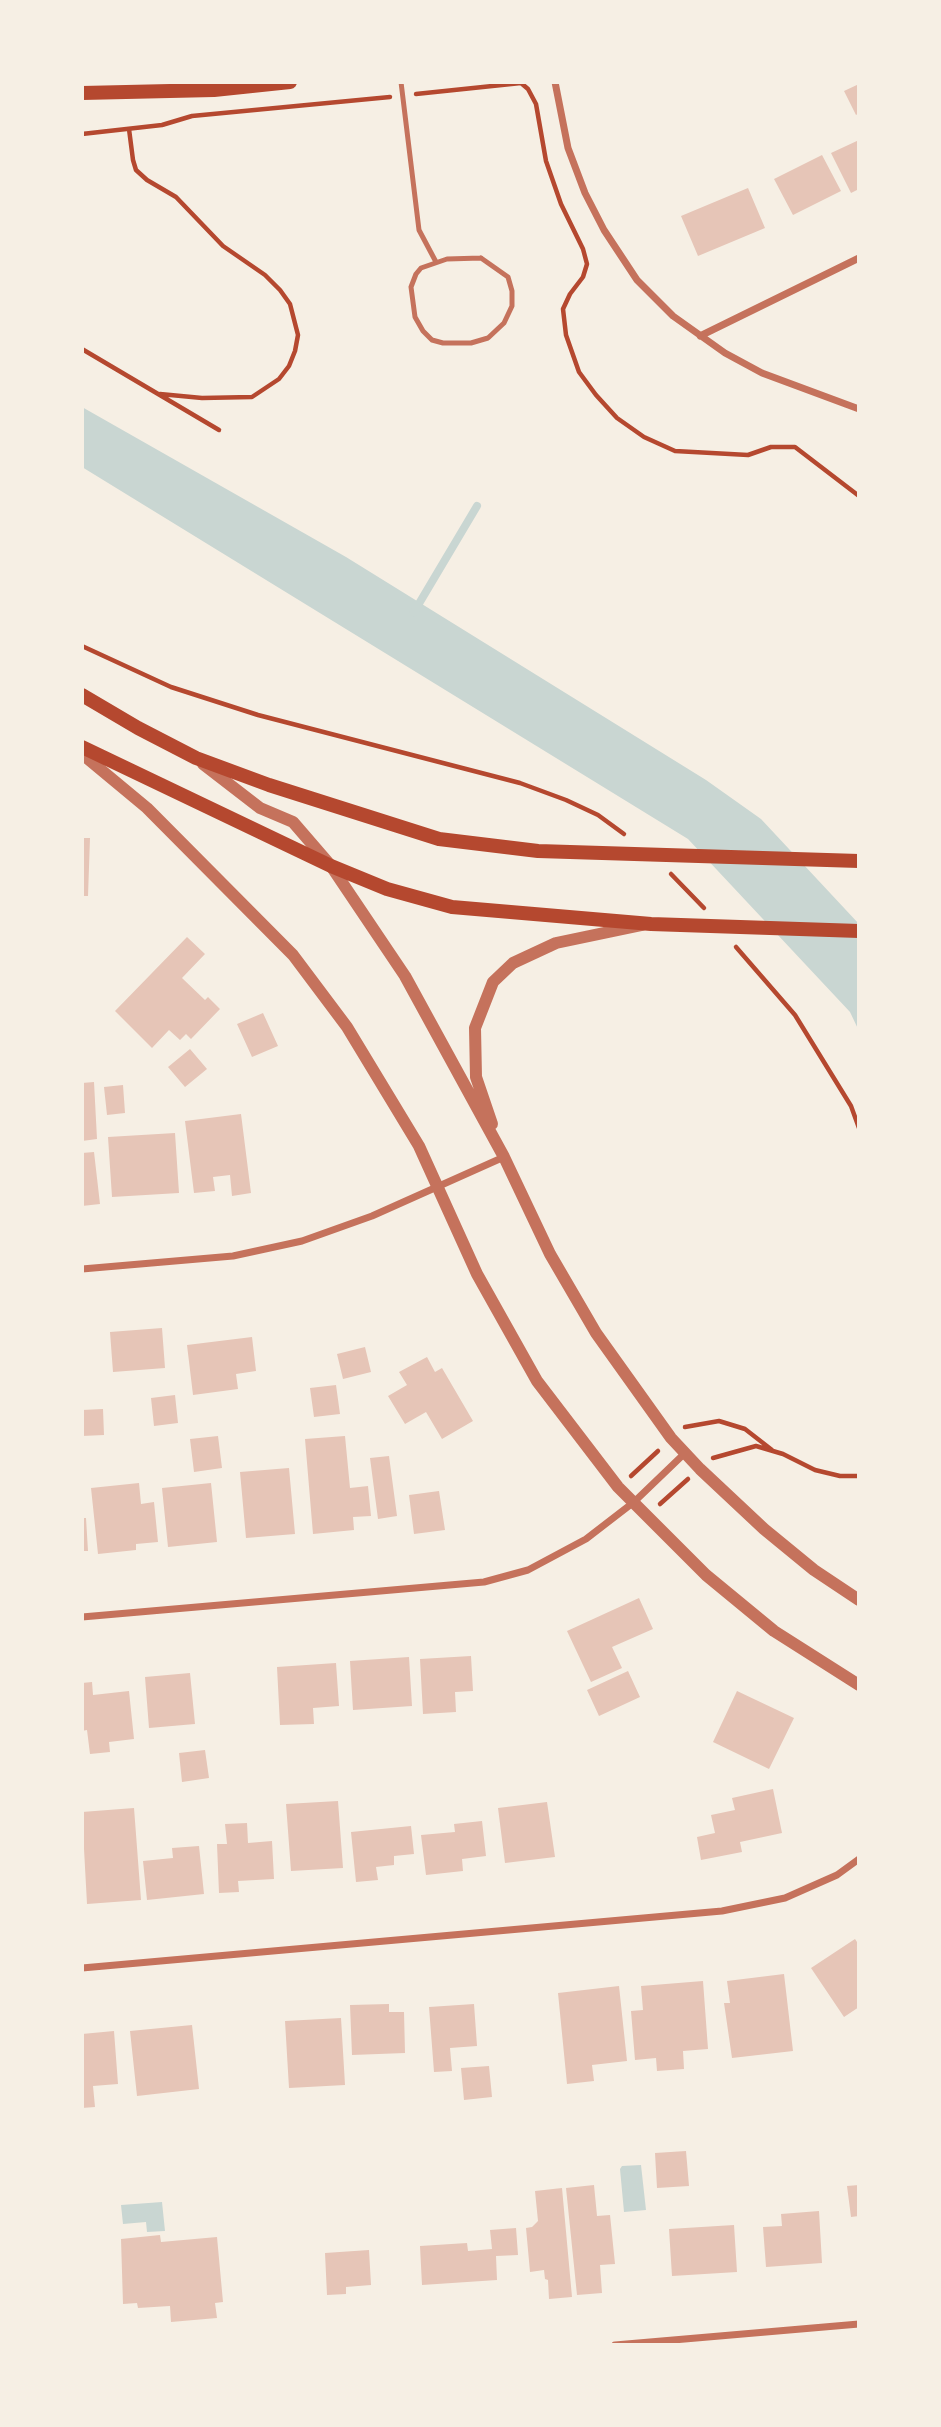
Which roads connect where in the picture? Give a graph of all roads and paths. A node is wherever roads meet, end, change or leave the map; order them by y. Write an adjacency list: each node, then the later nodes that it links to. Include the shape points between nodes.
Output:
1 (290, 82): 4 (main road, via 214,90)
2 (401, 82): 5 (lane)
3 (555, 82): 10 (street, via 568,148 604,230 637,280)
4 (82, 93)
5 (403, 95): 6 (path, via 192,116); 9 (lane, via 419,230); 15 (path, via 521,83 528,89 536,104 546,161 587,264 563,309 566,335 579,372 617,418 675,451 748,455 771,447 795,447)
6 (129, 129): 7 (path); 12 (path, via 136,170 176,197 223,246 280,290 290,304 298,335 292,359 279,379 251,397)
7 (82, 134)
8 (859, 258): 10 (street)
9 (436, 262): 9 (lane, via 421,268 411,288 415,317 423,331 432,340 454,344 488,338 497,331 512,306 508,277 481,258)
10 (700, 336): 13 (street, via 761,373)
11 (82, 349): 12 (path)
12 (160, 394): 14 (path)
13 (859, 410)
14 (219, 430)
15 (859, 496)
16 (82, 646): 21 (path, via 171,687 258,715 520,783 598,815)
17 (82, 695): 20 (main road)
18 (82, 747): 23 (main road)
19 (82, 754): 31 (street, via 147,808 293,955 347,1027 419,1146)
20 (196, 758): 22 (main road, via 439,839 538,851); 23 (street, via 260,808 293,822)
21 (630, 839)
22 (859, 861)
23 (331, 866): 26 (main road, via 387,889 452,907); 30 (street, via 405,976)
24 (664, 868): 25 (path)
25 (710, 916)
26 (651, 924): 27 (main road); 30 (street, via 556,943 513,963 493,982 475,1028 476,1077)
27 (859, 931)
28 (735, 945): 29 (path, via 795,1015 851,1106)
29 (859, 1128)
30 (504, 1157): 31 (street); 33 (street, via 550,1254 596,1333)
31 (437, 1186): 32 (street, via 302,1241 233,1256); 38 (street, via 477,1274 537,1381)
32 (82, 1269)
33 (671, 1438): 34 (path, via 683,1428 719,1421 745,1429); 35 (street); 38 (path)
34 (772, 1450): 36 (path, via 756,1446 710,1459); 37 (path, via 815,1470)
35 (685, 1453): 36 (street); 39 (street)
36 (699, 1469): 40 (path); 41 (street, via 794,1554)
37 (859, 1476)
38 (618, 1487): 39 (street)
39 (634, 1503): 40 (street); 42 (street, via 586,1539 528,1570 484,1582)
40 (647, 1516): 43 (street, via 706,1575 775,1631)
41 (859, 1600)
42 (82, 1617)
43 (859, 1685)
44 (859, 1859): 45 (street, via 837,1875 785,1898 722,1911)
45 (82, 1968)
46 (859, 2324): 47 (street)
47 (615, 2345)

